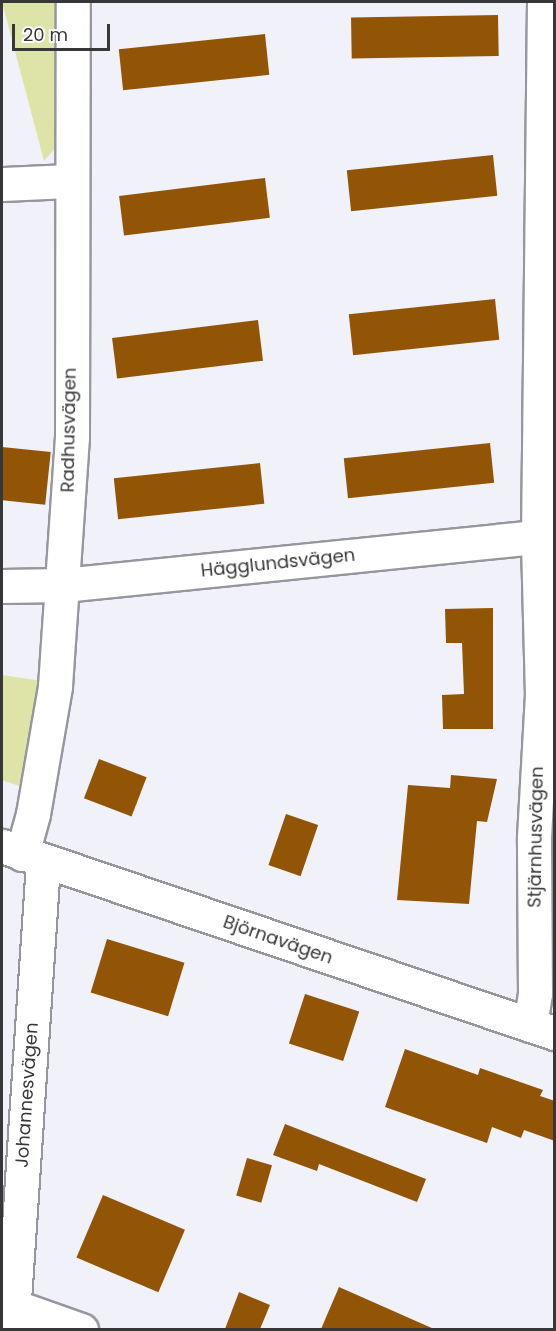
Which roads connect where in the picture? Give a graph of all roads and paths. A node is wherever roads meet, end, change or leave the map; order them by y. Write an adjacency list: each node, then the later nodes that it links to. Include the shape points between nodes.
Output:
1 (73, 2): 3 (street, Radhusvägen)
2 (543, 2): 5 (street, Stjärnhusvägen)
3 (69, 181): 4 (street); 6 (street, Radhusvägen, via 72,437)
4 (2, 184)
5 (546, 537): 6 (street, Hägglundsvägen); 9 (street, Stjärnhusvägen, via 534,837 535,993)
6 (63, 585): 7 (street, Hägglundsvägen); 8 (street, Radhusvägen, via 55,686 33,814)
7 (2, 586)
8 (22, 854): 9 (street, Björnavägen); 10 (street, Johannesvägen)
9 (542, 1029)
10 (9, 1313): 11 (street)
11 (81, 1329)

